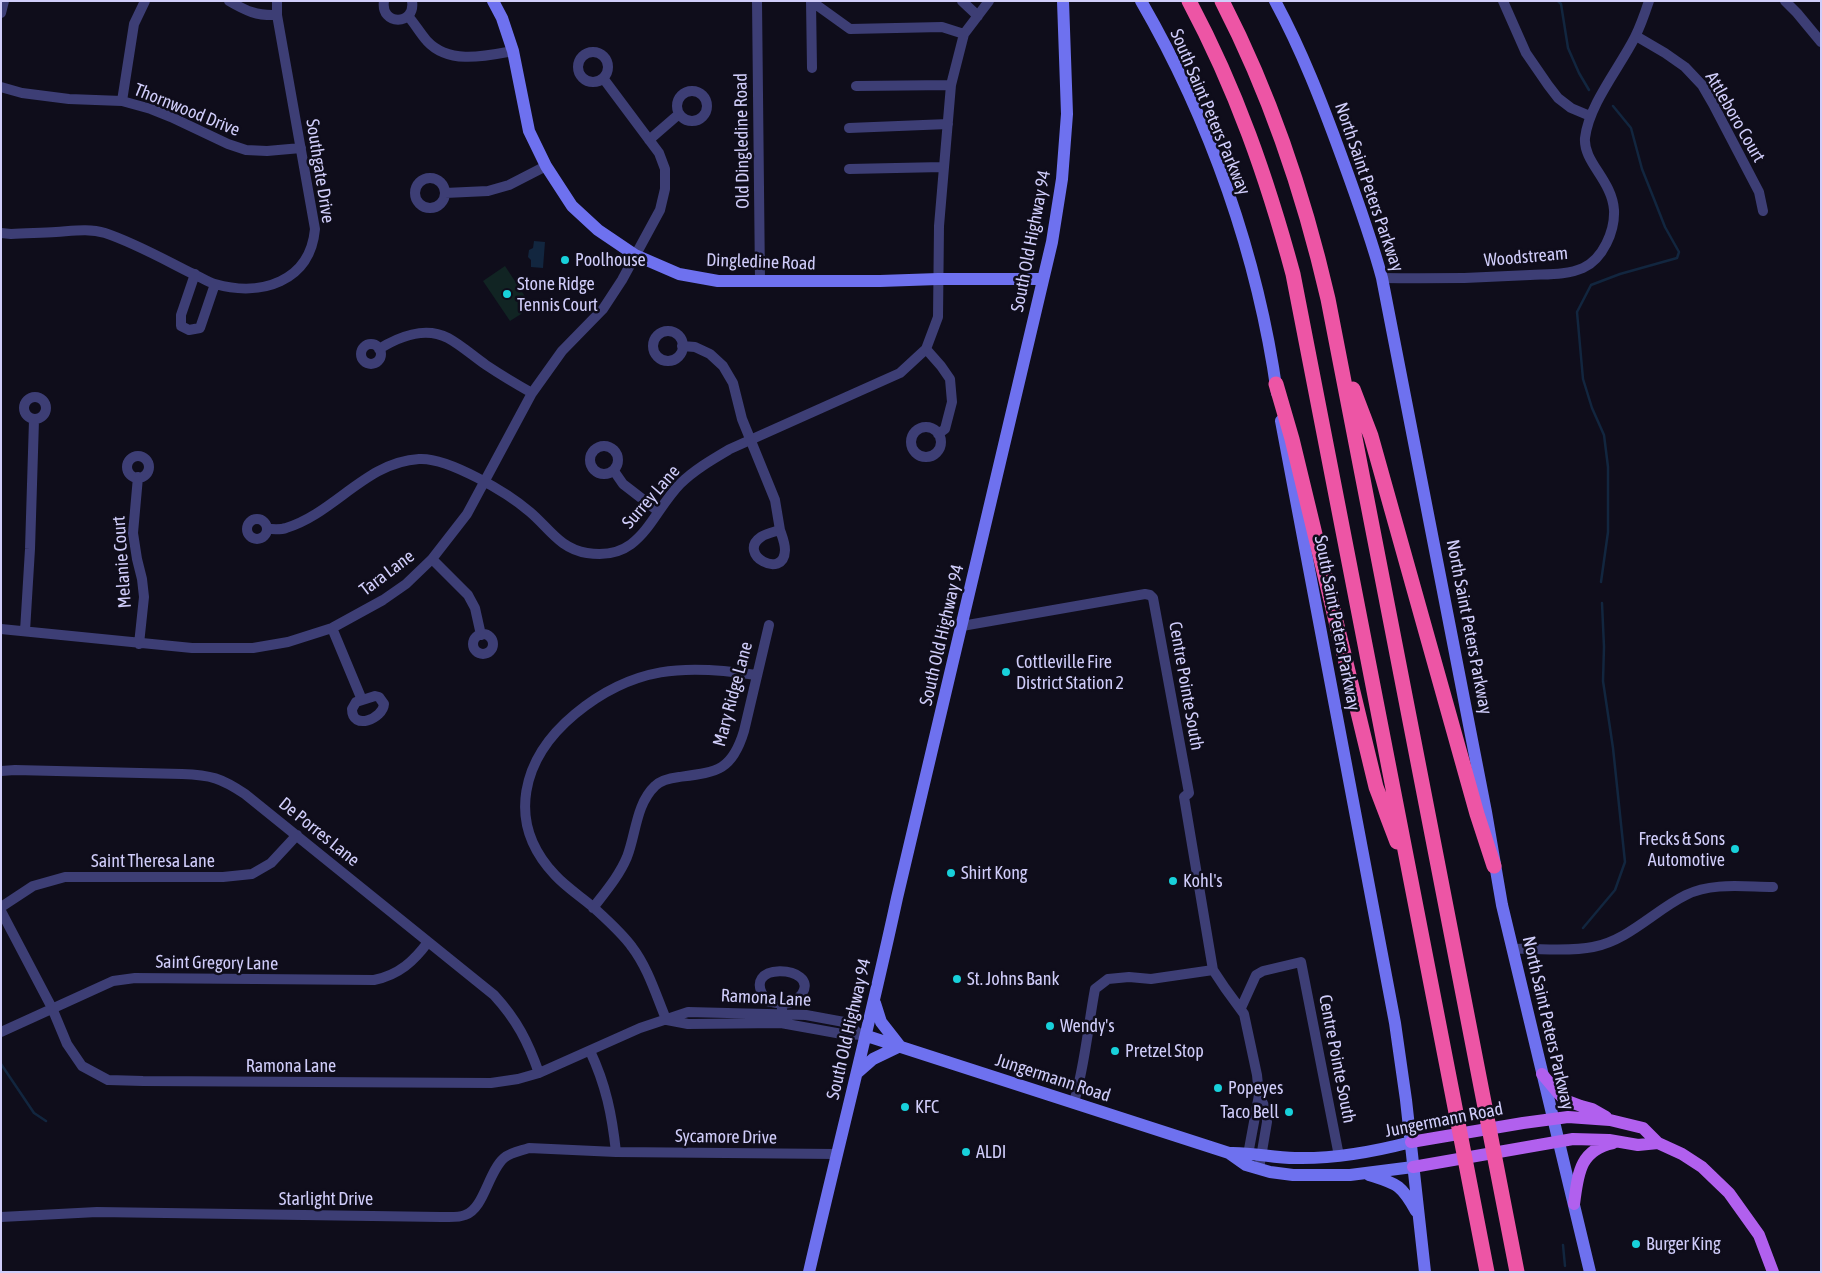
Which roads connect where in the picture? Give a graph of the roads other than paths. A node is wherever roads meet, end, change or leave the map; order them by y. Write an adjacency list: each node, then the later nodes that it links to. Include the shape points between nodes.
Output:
1 (4, 1): 19 (street)
2 (145, 1): 32 (street, via 134,24)
3 (229, 1): 20 (street, via 261,16)
4 (277, 1): 20 (street, Southgate Drive)
5 (384, 1): 21 (street, via 389,17 398,20)
6 (412, 1): 21 (street)
7 (493, 1): 26 (main road, Dingledine Road)
8 (757, 1): 50 (street, Old Dingledine Road)
9 (962, 1): 22 (street)
10 (989, 1): 22 (street)
11 (1063, 1): 49 (main road, South Old Highway 94, via 1065,146 1058,212)
12 (1141, 1): 56 (main road, South Saint Peters Parkway, via 1187,91 1223,181 1254,280)
13 (1189, 1): 80 (highway, via 1224,72 1251,138 1274,203 1293,274)
14 (1222, 1): 53 (highway, via 1289,156 1317,250)
15 (1276, 1): 47 (main road, North Saint Peters Parkway, via 1327,117 1371,237)
16 (1503, 1): 34 (street, via 1526,53 1543,79 1558,98)
17 (1649, 1): 24 (street, Woodstream)
18 (1785, 1): 25 (street)
19 (1, 14)
20 (277, 15): 38 (street, Southgate Drive)
21 (408, 16): 26 (street, via 428,42 441,51 478,58)
22 (978, 16): 23 (street)
23 (964, 34): 27 (street, via 942,27 850,29 811,1); 29 (street)
24 (1636, 36): 34 (street, Woodstream); 43 (street, Attleboro Court, via 1685,67 1702,85 1759,192)
25 (1821, 42)
26 (513, 50): 39 (main road, Dingledine Road, via 529,131)
27 (812, 68)
28 (602, 78): 37 (street, Tara Lane)
29 (951, 85): 30 (street); 35 (street)
30 (856, 86)
31 (1, 87): 32 (street, Thornwood Drive, via 69,99)
32 (122, 101): 38 (street, Thornwood Drive, via 151,109 246,150 267,152)
33 (679, 114): 37 (street)
34 (1590, 116): 47 (street, Woodstream, via 1586,151 1607,184 1614,211 1607,242 1584,267 1568,272 1502,276)
35 (948, 124): 36 (street); 40 (street)
36 (849, 128)
37 (649, 140): 45 (street, Tara Lane, via 665,169 665,188 660,210)
38 (301, 148): 51 (street, Southgate Drive, via 315,229 306,258 293,275 273,286 242,288)
39 (546, 166): 42 (street, via 510,185 488,192); 45 (main road, Dingledine Road, via 572,206 598,230)
40 (943, 167): 41 (street); 48 (street)
41 (849, 169)
42 (445, 193)
43 (1763, 212)
44 (1, 233): 46 (street, Southgate Drive, via 105,233)
45 (635, 255): 50 (main road, Dingledine Road, via 679,274 718,281); 57 (street, Tara Lane, via 604,309 562,351)
46 (195, 274): 51 (street, Southgate Drive); 51 (street, via 181,314 181,326 189,330 200,328)
47 (1382, 278): 79 (main road, North Saint Peters Parkway)
48 (938, 279): 49 (main road, Dingledine Road); 50 (main road, Dingledine Road); 55 (street, via 938,317)
49 (1042, 279): 69 (main road, South Old Highway 94)
50 (760, 281)
51 (215, 284)
52 (682, 346): 60 (street, via 710,354 723,366 733,383)
53 (1338, 348): 79 (highway, via 1370,436); 125 (highway)
54 (379, 349): 57 (street, via 395,339 412,335 430,332 441,335)
55 (926, 349): 59 (street, via 950,380 952,402 945,429); 60 (street, Surrey Lane, via 900,373)
56 (1276, 384): 80 (highway, via 1376,787); 106 (main road, South Saint Peters Parkway, via 1395,1023)
57 (532, 394): 63 (street, Tara Lane)
58 (34, 420): 72 (street)
59 (938, 434)
60 (750, 440): 64 (street, Surrey Lane, via 708,462 680,484); 66 (street, via 775,500)
61 (614, 471): 64 (street, via 623,484)
62 (138, 478): 74 (street, Melanie Court, via 133,533 144,597)
63 (484, 482): 64 (street, Surrey Lane, via 529,511 562,544 578,552 598,555 630,546 646,531); 65 (street, Surrey Lane, via 440,461 417,459 398,463 362,480 326,509 303,521 285,529); 67 (street, Tara Lane, via 467,514)
64 (658, 511)
65 (268, 529)
66 (780, 530)
67 (432, 559): 70 (street, Tara Lane, via 383,600); 73 (street, via 468,595 475,608)
68 (769, 625): 75 (street, Mary Ridge Lane)
69 (962, 626): 86 (street, Centre Pointe South, via 1145,594 1153,598 1189,793 1184,797); 87 (main road, South Old Highway 94)
70 (332, 628): 74 (street, Tara Lane, via 288,642 253,648); 76 (street)
71 (1, 629): 72 (street, Tara Lane)
72 (25, 631): 74 (street, Tara Lane)
73 (481, 635)
74 (139, 644)
75 (756, 675): 82 (street, Mary Ridge Lane, via 740,746 733,758 714,772 669,778 646,795 620,872); 82 (street, via 695,668 630,680 576,712 544,748 532,770 525,795 526,826 535,849 550,870)
76 (362, 700)
77 (1, 771): 78 (street, De Porres Lane, via 207,775 227,782)
78 (297, 835): 83 (street, Saint Theresa Lane, via 271,863 252,874 223,877 65,877 33,886); 84 (street, De Porres Lane)
79 (1494, 866): 85 (main road, North Saint Peters Parkway)
80 (1412, 882): 124 (highway)
81 (1773, 887): 85 (street, via 1704,888 1687,894 1630,931 1592,947)
82 (593, 908): 92 (street, via 632,947)
83 (1, 909): 88 (street, Ramona Lane)
84 (428, 942): 88 (street, Saint Gregory Lane, via 405,968 374,980 135,978 113,981); 98 (street, De Porres Lane, via 509,1011 522,1032)
85 (1512, 949): 100 (main road, North Saint Peters Parkway)
86 (1213, 970): 89 (street, Centre Pointe South); 102 (street, via 1151,978 1108,979 1095,989)
87 (875, 1003): 95 (main road, South Old Highway 94); 96 (main road, via 882,1022)
88 (52, 1008): 94 (street, Saint Gregory Lane); 98 (street, Ramona Lane, via 66,1044 82,1066 108,1080 491,1083)
89 (1241, 1008): 101 (street, Centre Pointe South, via 1247,1023); 114 (street, Centre Pointe South, via 1256,975 1301,962)
90 (716, 1012): 91 (street, Ramona Lane); 92 (street, Ramona Lane, via 688,1012); 93 (street)
91 (782, 1014): 91 (street, via 804,991 805,985 799,975 774,972 760,980 759,988 767,1001); 93 (street, Ramona Lane); 95 (street, Ramona Lane, via 850,1035)
92 (666, 1019): 93 (street, Ramona Lane, via 688,1024); 97 (street, Ramona Lane)
93 (716, 1023)
94 (1, 1032)
95 (864, 1036): 96 (main road, Jungermann Road); 99 (main road, South Old Highway 94)
96 (900, 1046): 99 (main road, via 873,1059); 102 (main road, Jungermann Road)
97 (590, 1051): 98 (street, Ramona Lane); 109 (street, via 602,1076 609,1102)
98 (539, 1073)
99 (857, 1073): 112 (main road, South Old Highway 94)
100 (1542, 1074): 103 (main road, North Saint Peters Parkway); 104 (main road, via 1565,1100 1592,1108)
101 (1259, 1095): 110 (street, Centre Pointe South); 113 (street, Centre Pointe South, via 1267,1112)
102 (1074, 1102): 111 (main road, Jungermann Road)
103 (1553, 1118): 104 (main road, Jungermann Road); 105 (main road, North Saint Peters Parkway); 106 (main road, Jungermann Road)
104 (1610, 1120): 108 (main road, Jungermann Road, via 1643,1128)
105 (1558, 1141): 107 (main road, Jungermann Road, via 1591,1138); 116 (main road, Jungermann Road); 119 (main road, North Saint Peters Parkway)
106 (1411, 1142): 114 (main road, Jungermann Road); 116 (main road, South Saint Peters Parkway)
107 (1620, 1142): 108 (main road, Jungermann Road, via 1638,1145); 119 (main road, via 1605,1145 1588,1155 1579,1173)
108 (1658, 1143): 127 (main road, Jungermann Road, via 1702,1167 1729,1193 1759,1236)
109 (616, 1152): 112 (street, Sycamore Drive); 120 (street, Starlight Drive, via 537,1148 515,1152 496,1166 477,1205 465,1215 97,1212)
110 (1249, 1152): 111 (main road, Jungermann Road); 113 (main road, Jungermann Road); 115 (street, Centre Pointe South)
111 (1229, 1153): 115 (main road, Jungermann Road)
112 (836, 1154): 122 (main road, South Old Highway 94)
113 (1262, 1155): 114 (main road, Jungermann Road, via 1298,1158); 117 (street, Centre Pointe South)
114 (1340, 1156)
115 (1246, 1166): 117 (main road, Jungermann Road)
116 (1413, 1167): 118 (main road, Jungermann Road); 121 (main road, South Saint Peters Parkway)
117 (1259, 1169): 118 (main road, Jungermann Road, via 1293,1175)
118 (1364, 1174): 121 (main road, via 1399,1185)
119 (1574, 1204): 126 (main road, North Saint Peters Parkway)
120 (1, 1217)
121 (1419, 1217): 123 (main road, South Saint Peters Parkway)
122 (809, 1272)
123 (1426, 1272)
124 (1487, 1272)
125 (1516, 1272)
126 (1590, 1272)
127 (1773, 1272)

